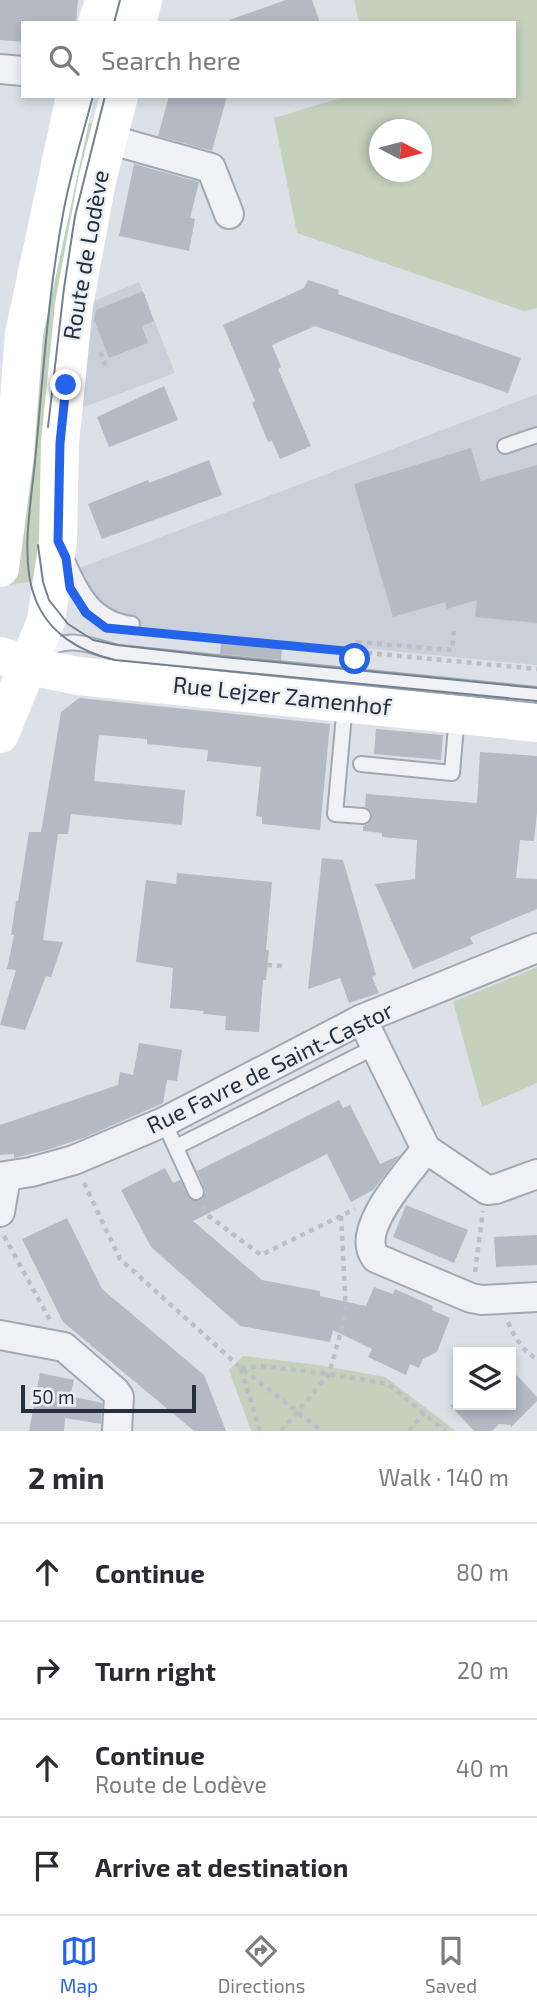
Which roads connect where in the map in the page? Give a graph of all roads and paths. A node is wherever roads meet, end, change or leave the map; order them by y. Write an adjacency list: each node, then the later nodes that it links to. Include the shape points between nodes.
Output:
1 (105, 0): 3 (main road)
2 (143, 0): 4 (main road)
3 (98, 21)
4 (138, 21)
5 (0, 69): 6 (street)
6 (21, 71)
7 (75, 98): 14 (main road, Route de Lodève, via 23,334 15,454)
8 (118, 98): 9 (main road, Route de Lodève)
9 (108, 139): 10 (street, via 211,168); 13 (main road, Route de Lodève, via 74,305 60,443)
10 (229, 214)
11 (537, 435): 12 (lane)
12 (505, 446)
13 (58, 541): 15 (lane, via 87,599 102,614); 19 (main road, Route de Lodève, via 46,621)
14 (0, 568)
15 (132, 624)
16 (454, 631): 18 (path, via 452,650 357,642)
17 (148, 632): 18 (path)
18 (356, 652): 20 (path); 21 (path)
19 (14, 660): 21 (main road, Rue Lejzer Zamenhof, via 78,676); 25 (main road, Route de Lodève)
20 (537, 669)
21 (349, 689): 22 (lane); 23 (main road, Rue Lejzer Zamenhof); 27 (lane, via 335,814)
22 (537, 695)
23 (457, 714): 24 (main road, Rue Lejzer Zamenhof); 26 (lane, via 452,773)
24 (537, 723)
25 (0, 734)
26 (361, 764)
27 (363, 816)
28 (537, 948): 31 (street, Rue Favre de Saint-Castor)
29 (267, 965): 30 (path)
30 (282, 966)
31 (362, 1018): 32 (street); 33 (street, Rue Favre de Saint-Castor)
32 (376, 1046): 34 (lane); 35 (street)
33 (164, 1122): 34 (lane); 36 (street, Rue Favre de Saint-Castor)
34 (176, 1147): 40 (lane)
35 (426, 1149): 39 (street); 41 (street)
36 (74, 1160): 38 (street, Rue Favre de Saint-Castor); 51 (path, via 120,1259)
37 (537, 1174): 39 (street)
38 (3, 1177): 42 (street)
39 (487, 1190): 47 (path)
40 (196, 1192)
41 (394, 1192): 44 (path); 47 (street, via 370,1231 369,1244 376,1258)
42 (0, 1212)
43 (206, 1214): 44 (path, via 261,1255)
44 (341, 1215): 52 (path, via 346,1313)
45 (0, 1229): 49 (path)
46 (537, 1297): 47 (street)
47 (485, 1298): 50 (path, via 528,1354)
48 (0, 1335): 49 (street)
49 (64, 1347): 55 (street, via 116,1391)
50 (537, 1359)
51 (240, 1368): 52 (path); 53 (path); 56 (path)
52 (330, 1374): 53 (path); 54 (path, via 388,1384)
53 (299, 1411): 57 (path); 58 (path)
54 (424, 1413): 59 (path); 60 (path)
55 (119, 1430)
56 (260, 1431)
57 (281, 1431)
58 (322, 1431)
59 (409, 1431)
60 (445, 1431)

